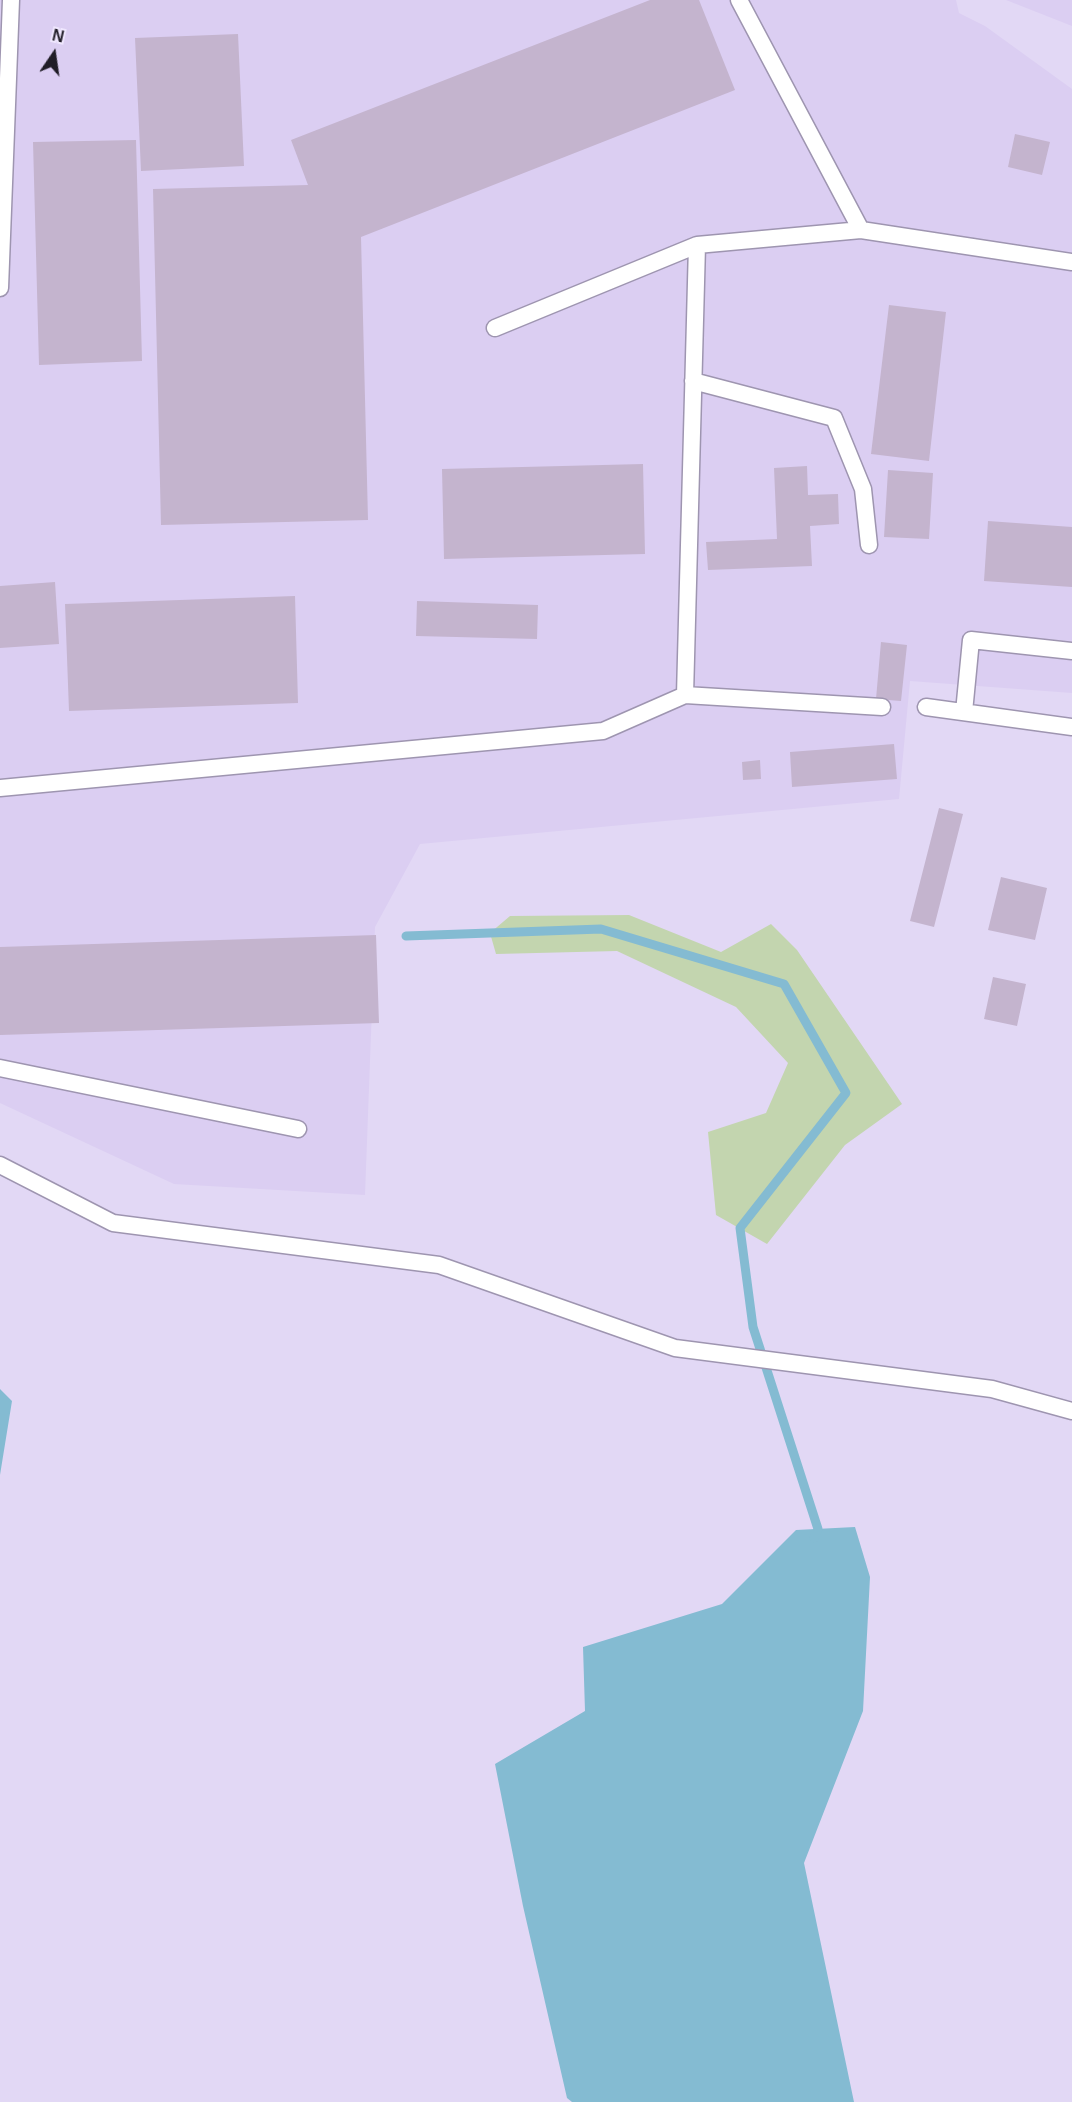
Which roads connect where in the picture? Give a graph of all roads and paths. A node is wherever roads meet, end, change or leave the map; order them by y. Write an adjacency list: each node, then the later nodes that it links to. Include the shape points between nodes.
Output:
1 (11, 0): 6 (lane)
2 (739, 0): 3 (lane)
3 (861, 230): 4 (lane); 5 (lane)
4 (697, 245): 7 (lane); 8 (lane)
5 (1072, 261)
6 (0, 288)
7 (495, 328)
8 (693, 381): 9 (lane, via 834,418 863,489); 11 (lane)
9 (869, 545)
10 (1072, 651): 14 (lane, via 971,640)
11 (685, 695): 12 (lane); 16 (lane, via 603,731)
12 (882, 706)
13 (926, 707): 14 (lane)
14 (964, 712): 15 (lane)
15 (1072, 727)
16 (1, 783)
17 (0, 1068): 18 (lane)
18 (298, 1129)
19 (0, 1165): 20 (lane, via 113,1223 439,1264 675,1348 992,1389)
20 (1072, 1411)

